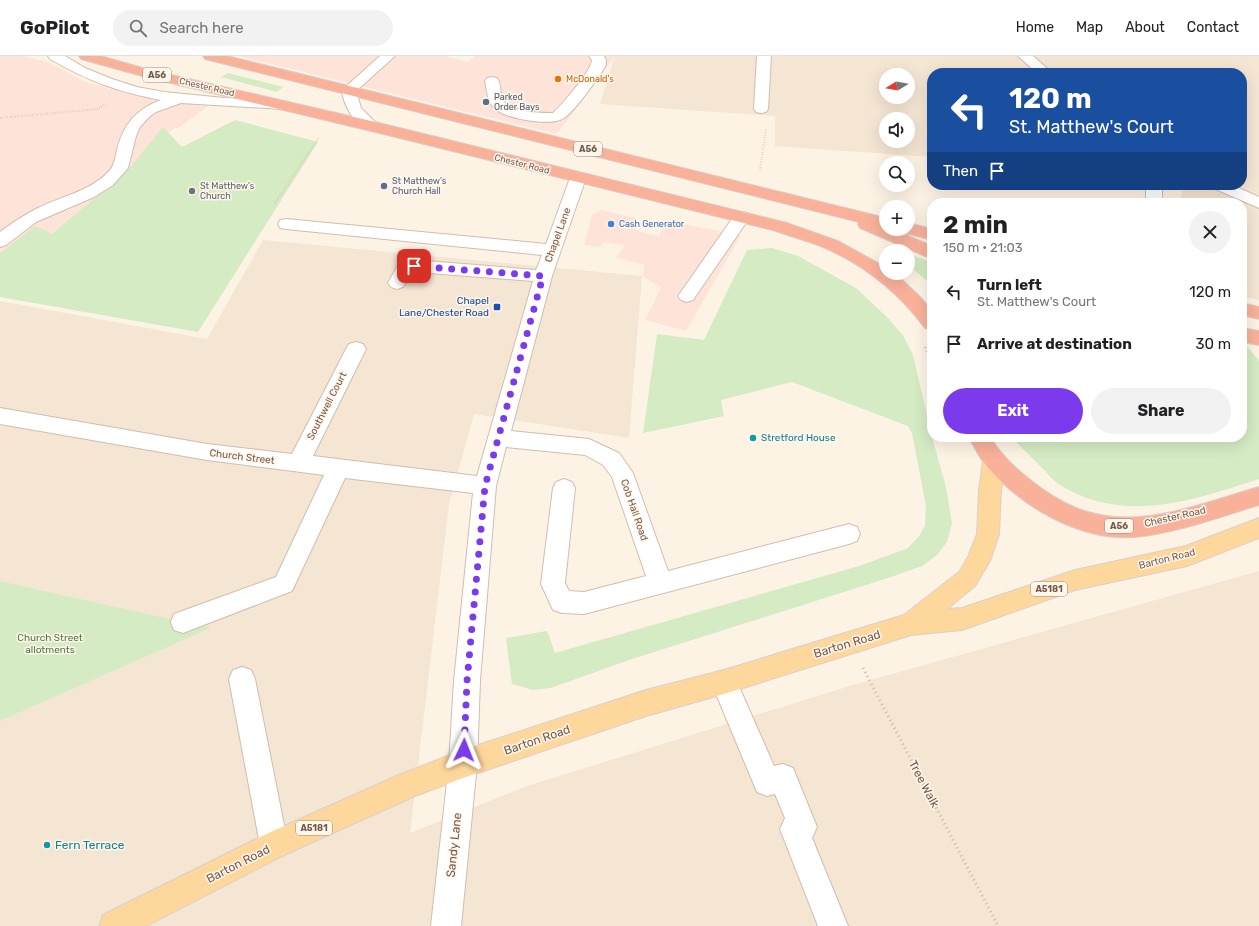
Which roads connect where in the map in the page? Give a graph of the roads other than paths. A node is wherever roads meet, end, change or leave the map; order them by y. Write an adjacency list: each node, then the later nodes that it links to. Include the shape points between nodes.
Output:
1 (55, 56): 11 (street, via 84,74 112,84)
2 (86, 56): 12 (highway, Chester Road / A56, via 142,72)
3 (210, 56): 10 (highway, A56)
4 (388, 56): 10 (street)
5 (764, 56): 13 (street)
6 (1025, 56): 8 (street)
7 (600, 58): 9 (street, via 561,113 552,118 540,118 502,108 496,101)
8 (1039, 68)
9 (492, 81)
10 (349, 90): 14 (street, via 349,102); 18 (highway, A56)
11 (180, 98): 12 (street); 24 (street, via 157,105 140,116 128,136 117,172 106,182 87,194 34,216)
12 (283, 105): 14 (highway, Chester Road / A56)
13 (761, 109)
14 (371, 126): 15 (highway, Chester Road / A56)
15 (578, 178): 19 (highway, Chester Road / A56); 25 (street, Chapel Lane)
16 (1230, 190): 17 (street)
17 (1259, 203)
18 (828, 208): 20 (highway, A56); 26 (highway, A56)
19 (742, 217): 29 (street); 32 (highway, Chester Road / A56, via 780,227 845,251 883,273 916,301)
20 (879, 221)
21 (286, 224): 25 (street)
22 (915, 230): 23 (highway)
23 (927, 234)
24 (0, 241)
25 (553, 250): 27 (street, Chapel Lane)
26 (927, 251)
27 (543, 276): 28 (street, via 414,266 403,271); 37 (street, Chapel Lane)
28 (397, 283)
29 (687, 296)
30 (1247, 311): 31 (highway)
31 (1259, 313)
32 (927, 316)
33 (1247, 335): 34 (highway)
34 (1259, 338)
35 (356, 348): 40 (street, Southwell Court)
36 (0, 416): 40 (street, Church Street, via 207,452)
37 (498, 438): 42 (street, Chapel Lane); 47 (street, Cob Hall Road, via 589,447 611,459 622,473)
38 (982, 442): 39 (highway, Chester Road / A56)
39 (994, 461): 44 (highway, Chester Road / A56, via 1018,484 1044,503 1065,513 1110,526 1135,527); 49 (main road, Barton Road / A5181, via 988,534 978,561 967,579)
40 (298, 464): 41 (street, Church Street)
41 (338, 469): 42 (street, Church Street); 48 (street, via 284,584)
42 (485, 486): 52 (street, Chapel Lane, via 467,681)
43 (564, 488): 47 (street, via 553,584 562,602 584,603)
44 (1259, 496)
45 (1259, 528): 49 (main road, Barton Road / A5181, via 1187,556 1075,580 962,619)
46 (849, 534): 47 (street)
47 (660, 583)
48 (183, 622)
49 (911, 624): 51 (main road, Barton Road / A5181)
50 (242, 679): 53 (street)
51 (724, 682): 52 (main road, Barton Road / A5181, via 646,702); 56 (street, via 767,782 783,778 803,827 794,829)
52 (463, 764): 53 (main road, Barton Road / A5181); 55 (street, Sandy Lane)
53 (274, 845): 54 (main road, Barton Road / A5181)
54 (114, 926)
55 (446, 926)
56 (833, 926)

